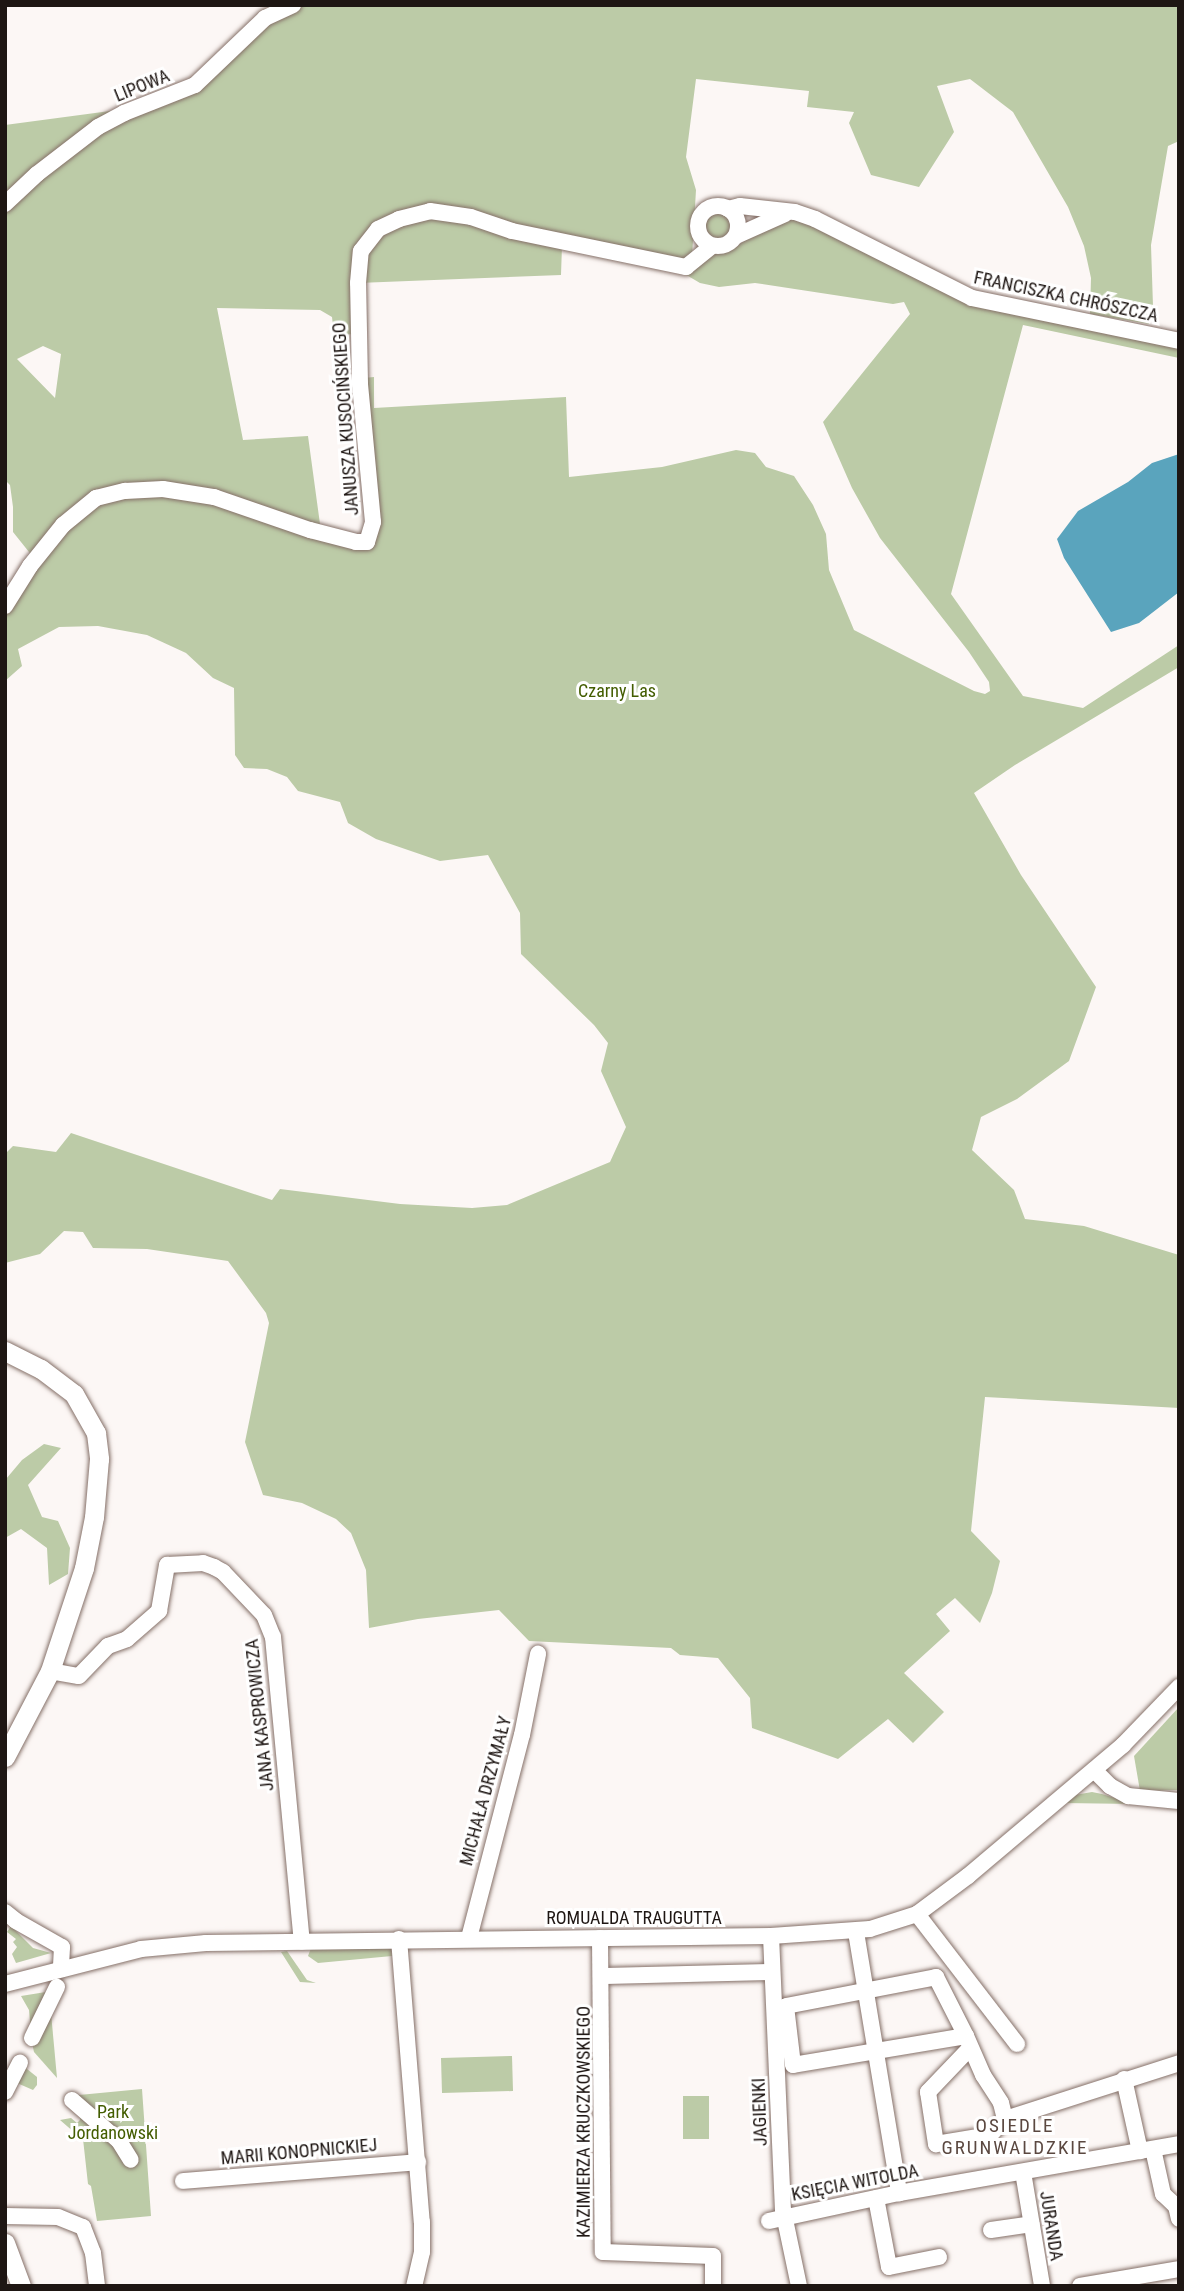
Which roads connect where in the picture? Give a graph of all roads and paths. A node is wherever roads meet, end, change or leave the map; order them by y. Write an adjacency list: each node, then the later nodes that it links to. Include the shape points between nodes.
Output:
1 (293, 5): 2 (street, LIPOWA, via 265,18 195,85 98,127)
2 (5, 204)
3 (728, 209): 4 (street, FRANCISZKA CHRÓSZCZA, via 740,206); 5 (street, via 737,218); 6 (street, via 716,206 700,216 700,236)
4 (795, 212): 5 (street); 7 (street, FRANCISZKA CHRÓSZCZA, via 972,298)
5 (736, 236): 6 (street, via 723,246)
6 (712, 246): 8 (street, JANUSZA KUSOCIŃSKIEGO, via 686,267 430,211 378,229 361,251 357,302 359,384 373,522 370,538 356,542 214,497 163,489 125,491 96,498 63,525)
7 (1179, 341)
8 (5, 606)
9 (5, 1351): 11 (main road, via 41,1369 74,1394 96,1433 99,1460 94,1517 84,1568)
10 (538, 1654): 20 (street, MICHAŁA DRZYMAŁY, via 522,1735)
11 (50, 1671): 13 (main road); 23 (street, JANA KASPROWICZA, via 79,1676 108,1646 127,1639 159,1611 167,1565 203,1563 214,1567 264,1615 273,1637)
12 (1179, 1687): 14 (street, ROMUALDA TRAUGUTTA, via 1145,1726)
13 (5, 1757)
14 (1094, 1770): 15 (street, via 1128,1796); 17 (street, ROMUALDA TRAUGUTTA)
15 (1179, 1801)
16 (5, 1912): 24 (street, via 62,1947)
17 (917, 1914): 18 (street, ROMUALDA TRAUGUTTA); 32 (street)
18 (856, 1932): 19 (street, ROMUALDA TRAUGUTTA); 29 (street)
19 (771, 1936): 21 (street, ROMUALDA TRAUGUTTA); 25 (street, JAGIENKI)
20 (469, 1938): 21 (street, ROMUALDA TRAUGUTTA); 22 (street, ROMUALDA TRAUGUTTA)
21 (600, 1938): 26 (street, KAZIMIERZA KRUCZKOWSKIEGO)
22 (399, 1939): 23 (street, ROMUALDA TRAUGUTTA); 43 (street)
23 (302, 1942): 24 (street, ROMUALDA TRAUGUTTA, via 141,1949)
24 (61, 1969): 27 (street, ROMUALDA TRAUGUTTA)
25 (771, 1972): 26 (street); 49 (street, JAGIENKI)
26 (603, 1976): 59 (street, KAZIMIERZA KRUCZKOWSKIEGO, via 603,2252 713,2256)
27 (5, 1984)
28 (57, 1987): 30 (street)
29 (865, 1991): 31 (street, via 936,1977); 33 (street); 33 (street, via 786,2006 793,2065)
30 (32, 2038)
31 (968, 2042): 33 (street); 39 (street, via 1001,2104); 39 (street, KSIĘCIA WITOLDA, via 929,2092 936,2144 990,2134)
32 (1017, 2044)
33 (875, 2052): 46 (street)
34 (20, 2063): 37 (street)
35 (1179, 2063): 36 (street, KSIĘCIA WITOLDA)
36 (1124, 2079): 39 (street, KSIĘCIA WITOLDA); 41 (street)
37 (5, 2092)
38 (72, 2100): 42 (street, via 118,2141)
39 (1004, 2119)
40 (1179, 2144): 41 (street, KSIĘCIA WITOLDA)
41 (1146, 2150): 44 (street, KSIĘCIA WITOLDA); 50 (street, via 1163,2194 1176,2206)
42 (131, 2160)
43 (418, 2162): 45 (street, MARII KONOPNICKIEJ); 58 (street, via 422,2252)
44 (1023, 2172): 46 (street, KSIĘCIA WITOLDA); 51 (street, JURANDA)
45 (183, 2181)
46 (899, 2193): 47 (street, KSIĘCIA WITOLDA)
47 (876, 2198): 49 (street, KSIĘCIA WITOLDA); 54 (street, via 889,2267)
48 (5, 2216): 57 (street, via 58,2217 83,2227 93,2253)
49 (777, 2219): 60 (street, JAGIENKI)
50 (1179, 2219)
51 (1031, 2224): 52 (street); 61 (street, JURANDA)
52 (991, 2230)
53 (5, 2244): 56 (main road)
54 (939, 2257)
55 (1179, 2269): 62 (street)
56 (21, 2286)
57 (97, 2286)
58 (414, 2286)
59 (713, 2286)
60 (799, 2286)
61 (1042, 2286)
62 (1080, 2286)

